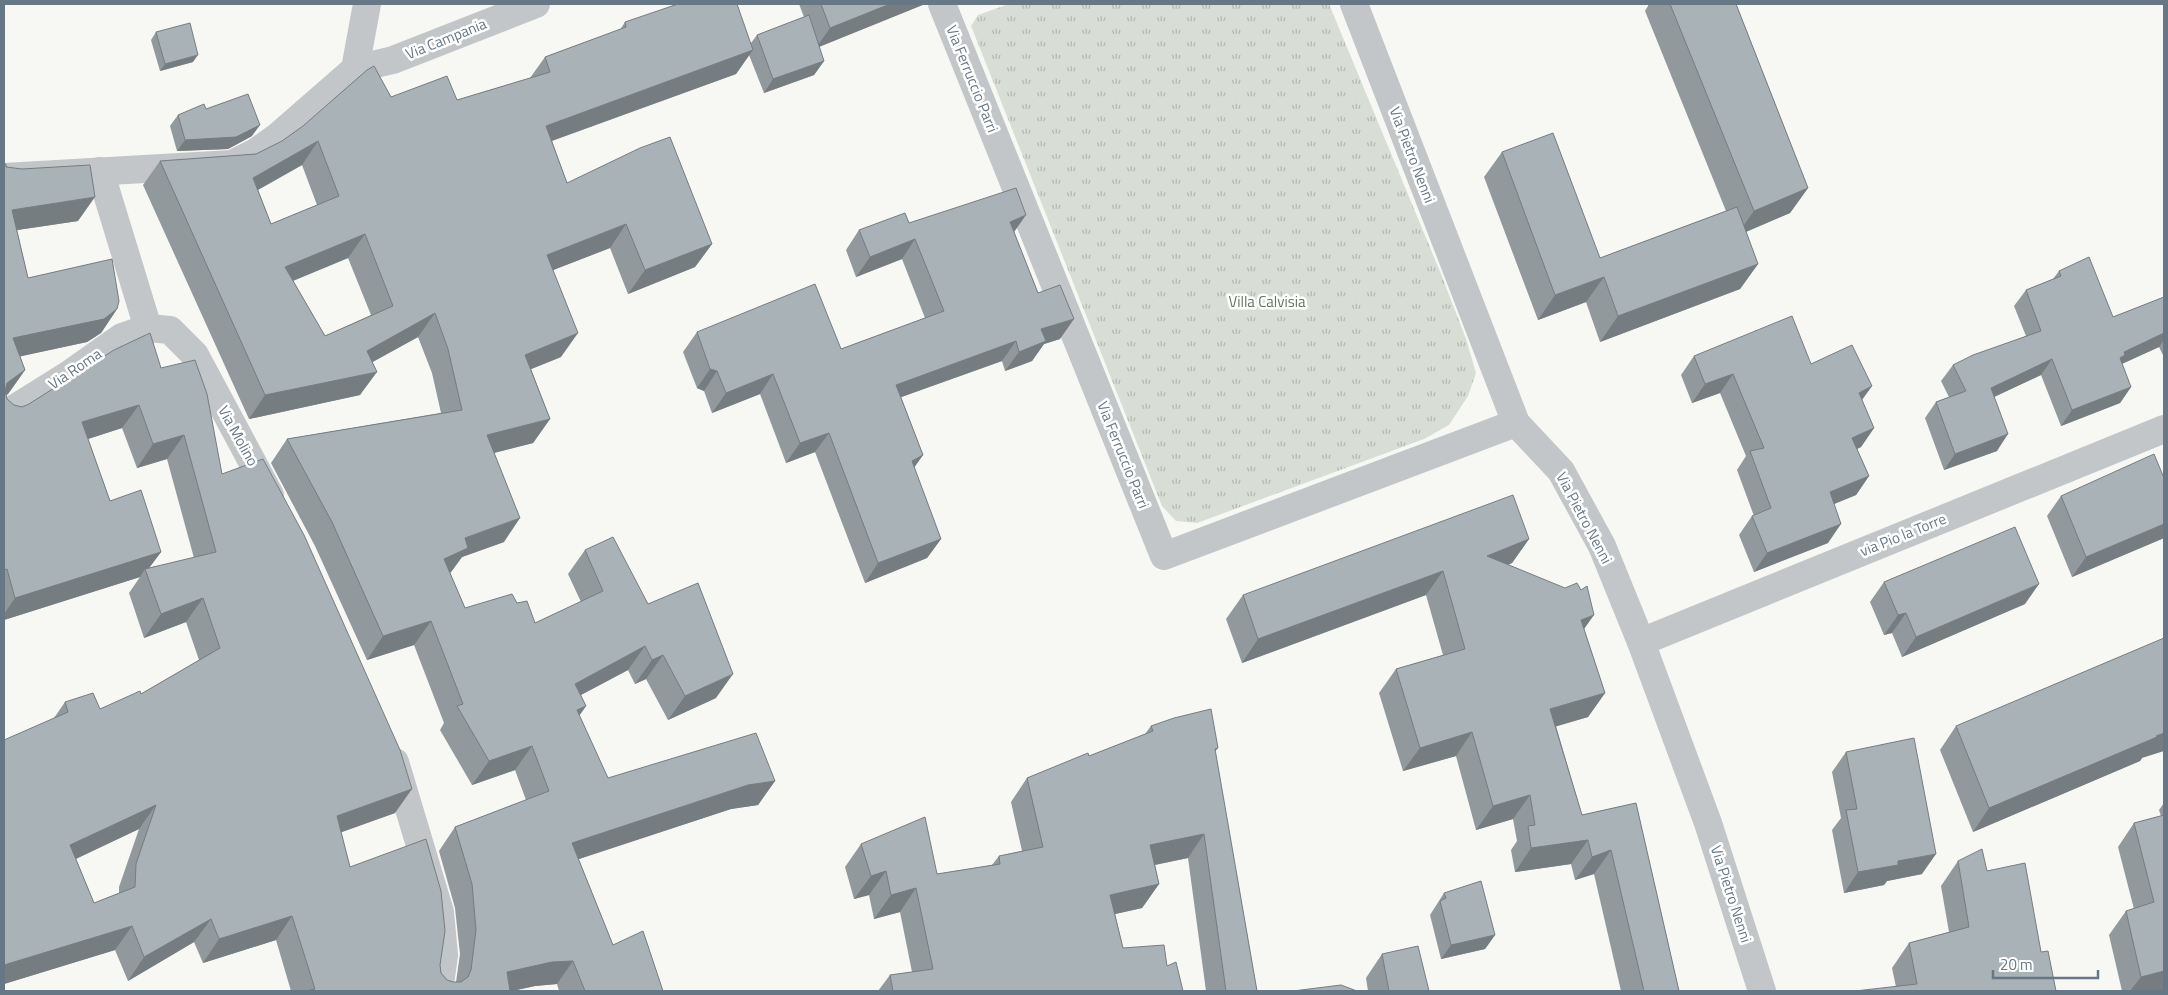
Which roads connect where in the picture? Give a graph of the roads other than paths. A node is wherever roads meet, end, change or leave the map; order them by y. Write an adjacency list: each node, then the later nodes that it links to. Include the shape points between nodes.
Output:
1 (367, 4): 5 (street)
2 (536, 4): 5 (street, Via Campania, via 393,60)
3 (942, 4): 10 (street, Via Ferruccio Parri, via 1164,556)
4 (1354, 4): 10 (street, Via Pietro Nenni)
5 (355, 69): 6 (street, via 277,137 232,164)
6 (100, 171): 7 (street); 8 (street)
7 (4, 177)
8 (148, 328): 9 (street, Via Roma, via 122,337); 12 (street, Via Molino, via 170,330 195,356)
9 (4, 415)
10 (1516, 423): 13 (street, Via Pietro Nenni, via 1561,471 1602,546)
11 (2164, 429): 13 (street, via Pio la Torre)
12 (282, 517)
13 (1641, 642): 16 (street, Via Pietro Nenni, via 1708,823)
14 (386, 742): 15 (street, via 398,768 440,912 444,955)
15 (439, 991)
16 (1762, 991)

